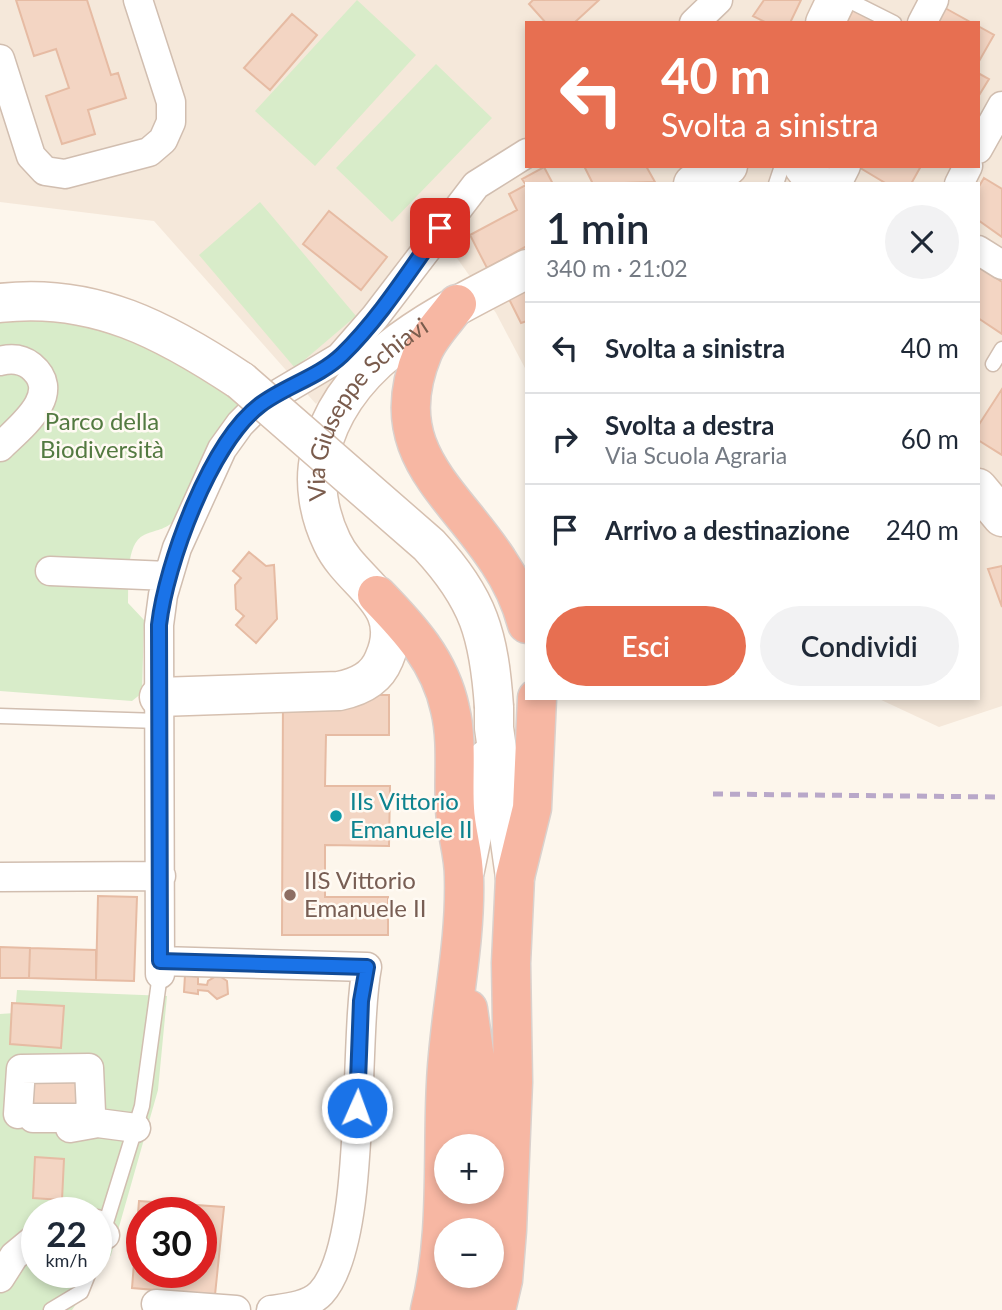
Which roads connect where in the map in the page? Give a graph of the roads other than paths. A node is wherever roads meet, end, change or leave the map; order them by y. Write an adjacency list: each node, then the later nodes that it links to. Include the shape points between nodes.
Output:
1 (138, 0): 10 (street, via 172,113 163,140 149,152 65,174 45,171 30,156)
2 (718, 0): 6 (street)
3 (836, 0): 7 (street)
4 (848, 0): 8 (lane)
5 (934, 0): 9 (street)
6 (696, 21)
7 (826, 21)
8 (890, 21)
9 (923, 21)
10 (0, 59)
11 (1002, 106): 12 (street)
12 (980, 145)
13 (525, 154): 28 (street, via 476,185 340,357 260,405 240,425 222,449)
14 (724, 168): 16 (street)
15 (815, 173): 17 (lane)
16 (697, 182)
17 (783, 182)
18 (980, 251): 19 (street)
19 (1002, 265)
20 (525, 270): 22 (street, Via Giuseppe Schiavi)
21 (0, 303): 34 (street, bridge, via 56,303 139,322 178,340 241,381 450,568 478,615 491,669)
22 (457, 304): 29 (street, Via Giuseppe Schiavi, via 379,357 338,408 320,452 318,495 328,533 346,565); 30 (highway, via 423,350 412,402 413,425 429,471 499,562)
23 (1002, 349): 25 (lane)
24 (0, 361): 26 (street, via 24,362 33,368 43,387 38,408)
25 (993, 364)
26 (0, 447)
27 (50, 570): 28 (street)
28 (168, 576): 32 (street, via 159,625)
29 (377, 595): 32 (street, via 390,623 390,638 383,663 365,683 339,691); 36 (highway, via 417,637 450,708 455,811)
30 (525, 620)
31 (537, 700): 38 (highway, via 532,808)
32 (159, 709): 33 (lane); 35 (street)
33 (0, 716)
34 (494, 718): 36 (street); 38 (street)
35 (161, 876): 37 (street); 41 (street)
36 (464, 876): 39 (highway)
37 (0, 877)
38 (515, 877): 40 (highway)
39 (461, 963): 42 (highway); 55 (highway, via 446,1080 440,1260)
40 (511, 963): 42 (highway); 57 (highway, via 513,1082 503,1280)
41 (160, 967): 44 (lane); 54 (street, via 367,967 361,1001 355,1162 336,1268 320,1295 293,1307)
42 (478, 1080): 45 (highway)
43 (17, 1115): 44 (street, via 75,1129 98,1123)
44 (136, 1128): 46 (lane)
45 (476, 1134)
46 (112, 1199)
47 (21, 1250): 48 (street)
48 (0, 1278)
49 (82, 1288): 52 (lane)
50 (467, 1288): 56 (highway)
51 (156, 1304): 53 (street)
52 (51, 1310)
53 (236, 1310)
54 (271, 1310)
55 (430, 1310)
56 (463, 1310)
57 (496, 1310)

